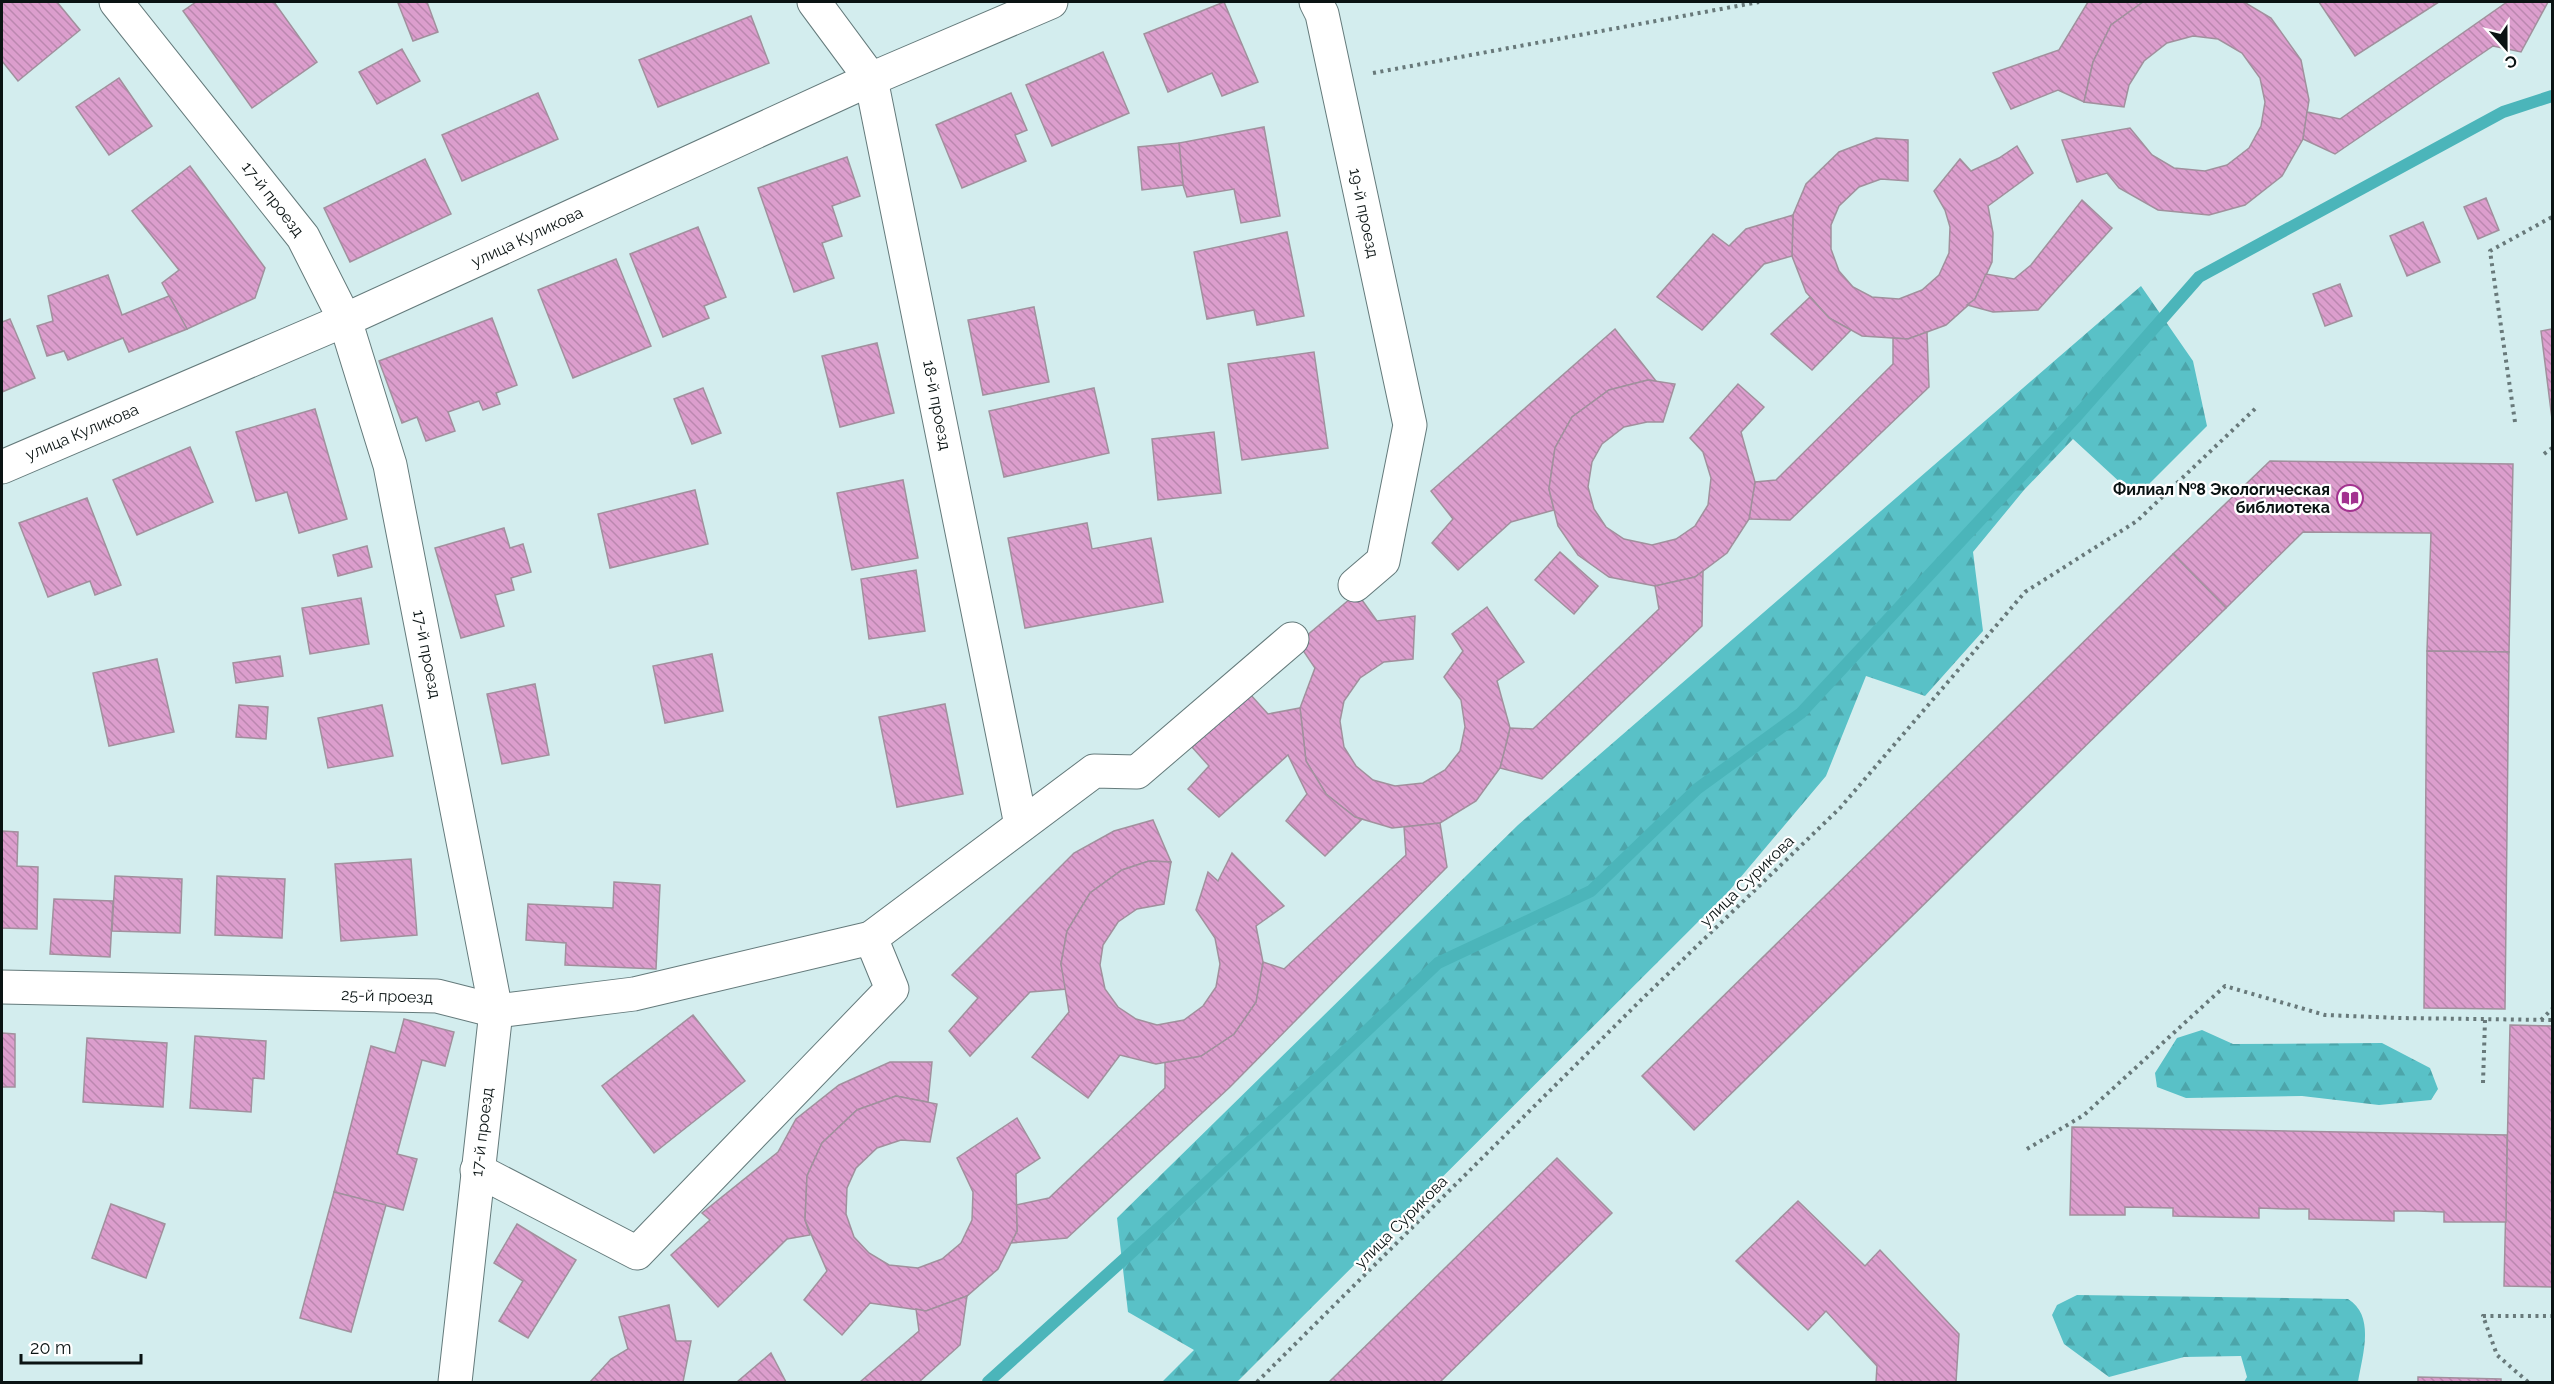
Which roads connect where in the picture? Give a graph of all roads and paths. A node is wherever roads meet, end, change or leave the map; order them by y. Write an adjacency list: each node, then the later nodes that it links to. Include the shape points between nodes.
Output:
1 (116, 2): 9 (street, 17-й проезд, via 303,237)
2 (814, 2): 6 (street, 18-й проезд)
3 (1051, 2): 6 (street, улица Куликова)
4 (1316, 2): 7 (street, 19-й проезд)
5 (1759, 2): 7 (path)
6 (871, 79): 9 (street, улица Куликова); 17 (street, 18-й проезд)
7 (1336, 80): 15 (street, 19-й проезд, via 1410,425 1383,561)
8 (2553, 217): 11 (path, via 2490,251)
9 (345, 320): 14 (street, улица Куликова); 21 (street, 17-й проезд, via 390,465)
10 (2258, 406): 30 (path, улица Сурикова, via 2137,521 2025,592 1840,808 1643,998)
11 (2515, 422)
12 (2553, 448): 13 (path)
13 (2544, 454)
14 (2, 466)
15 (1354, 585)
16 (1292, 639): 17 (street, via 1137,772 1094,771)
17 (1021, 825): 18 (street)
18 (872, 938): 21 (street, 25-й проезд, via 634,994); 27 (street, via 892,990 637,1253)
19 (2, 987): 21 (street, 25-й проезд, via 437,996)
20 (2553, 1009): 23 (path)
21 (496, 1011): 27 (street, 17-й проезд)
22 (2485, 1020): 23 (path); 25 (path); 26 (path, via 2325,1015 2225,986 2084,1114)
23 (2541, 1020): 24 (path)
24 (2553, 1020)
25 (2483, 1083)
26 (2027, 1149)
27 (477, 1170): 29 (street, 17-й проезд)
28 (2553, 1316): 31 (path, via 2483,1316 2497,1355)
29 (456, 1383)
30 (1257, 1383)
31 (2528, 1383)

